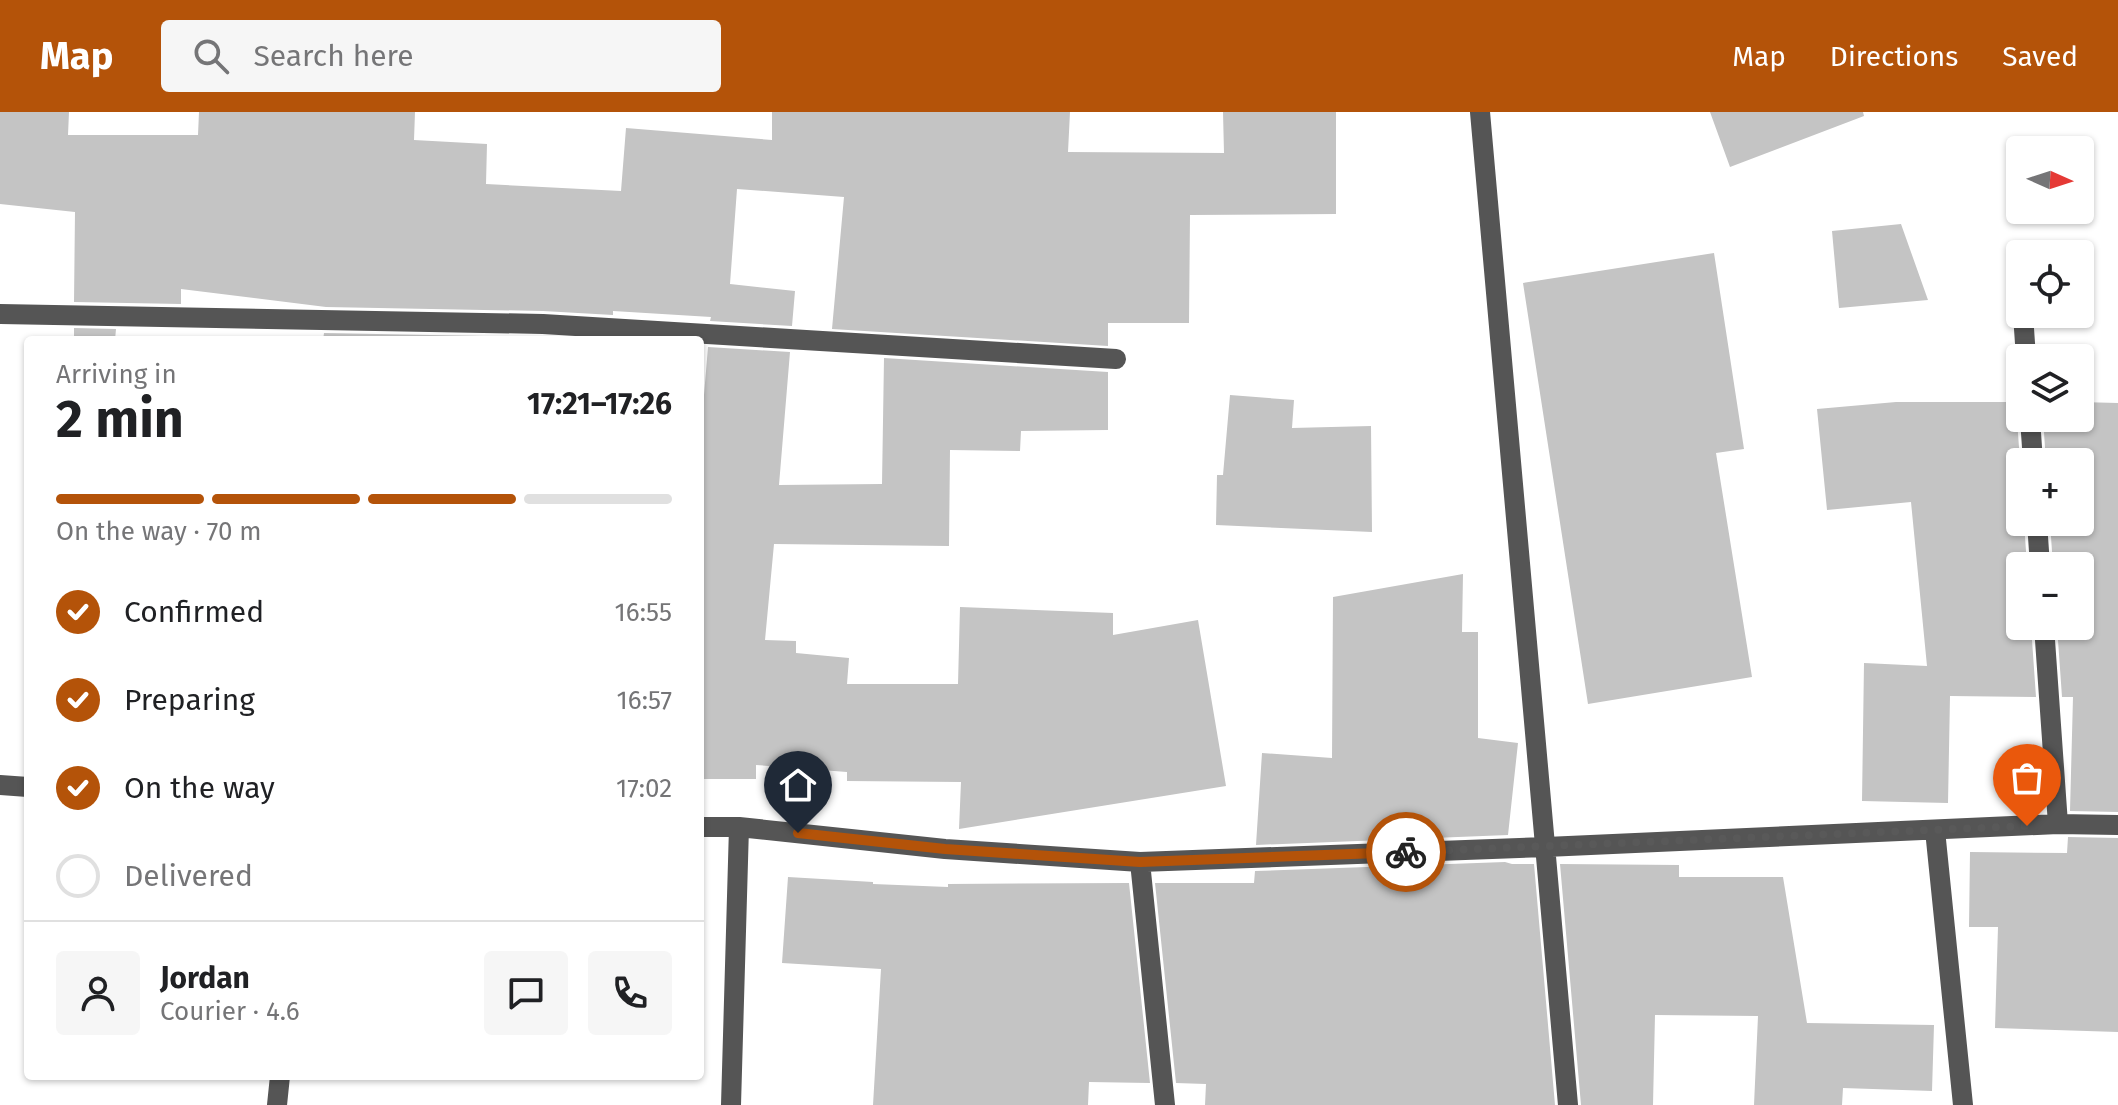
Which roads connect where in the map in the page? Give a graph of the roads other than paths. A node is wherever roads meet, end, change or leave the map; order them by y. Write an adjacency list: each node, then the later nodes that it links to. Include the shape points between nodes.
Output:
1 (1480, 112): 12 (street)
2 (0, 314): 3 (street, via 543,324)
3 (1116, 359)
4 (2045, 640): 7 (street)
5 (0, 785): 6 (street)
6 (24, 787)
7 (2058, 824): 8 (street); 11 (street)
8 (2118, 825)
9 (704, 827): 10 (street)
10 (739, 827): 13 (street, via 945,849); 16 (street)
11 (1935, 830): 12 (street); 19 (street)
12 (1546, 847): 13 (street); 18 (street)
13 (1140, 862): 17 (street)
14 (280, 1080): 15 (street)
15 (277, 1105)
16 (731, 1105)
17 (1165, 1105)
18 (1568, 1105)
19 (1963, 1105)

